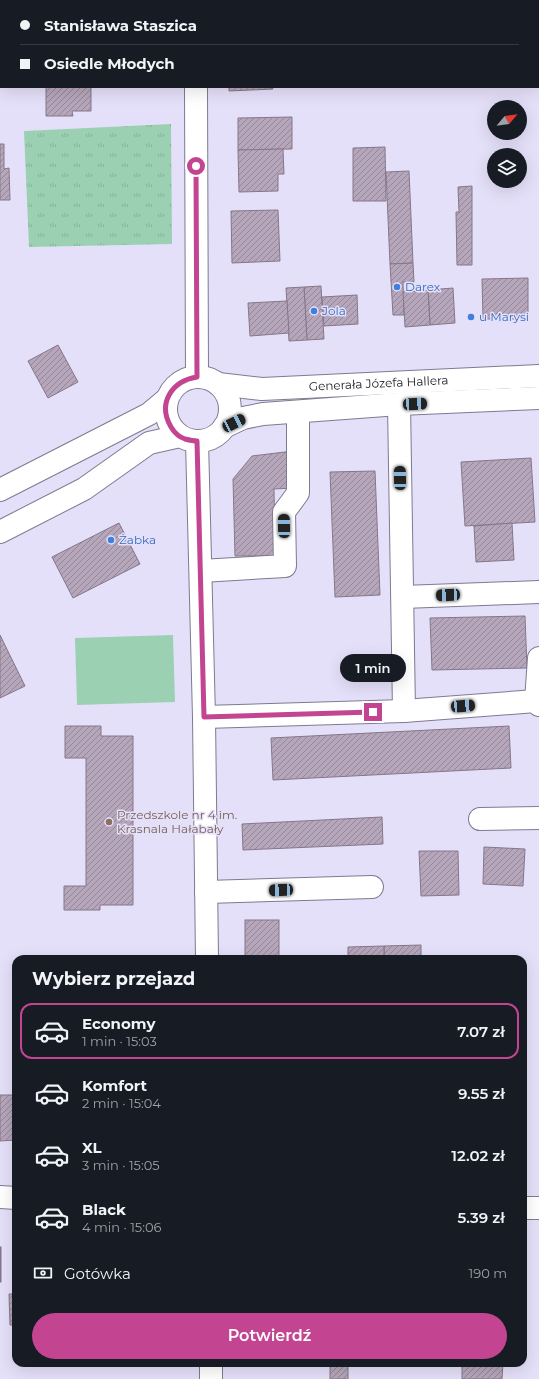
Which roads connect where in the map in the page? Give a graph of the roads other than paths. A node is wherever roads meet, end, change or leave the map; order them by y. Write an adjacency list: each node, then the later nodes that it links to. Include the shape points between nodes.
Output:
1 (196, 88): 3 (street)
2 (539, 376): 4 (street, Generała Józefa Hallera, via 262,389)
3 (197, 377): 4 (street, via 207,378); 5 (street, via 179,383)
4 (218, 384): 9 (street, via 225,392 230,405 228,420)
5 (168, 398): 10 (street, via 167,417 174,431); 11 (street, via 149,414)
6 (539, 398): 7 (street, Generała Józefa Hallera)
7 (399, 404): 8 (street, Generała Józefa Hallera); 15 (street)
8 (298, 412): 9 (street, Generała Józefa Hallera, via 243,418); 13 (street, via 298,493 284,512 285,566)
9 (224, 427): 10 (street, via 210,439)
10 (189, 439): 12 (street, via 149,443 84,489); 13 (street)
11 (0, 490)
12 (0, 532)
13 (201, 571): 19 (street)
14 (539, 592): 15 (street)
15 (403, 597): 18 (street)
16 (539, 658): 17 (street)
17 (538, 703): 18 (street)
18 (404, 711): 19 (street)
19 (204, 717): 23 (street)
20 (539, 818): 21 (street)
21 (480, 819)
22 (372, 887): 23 (street)
23 (206, 892): 24 (street)
24 (207, 955)
25 (0, 1197): 26 (street)
26 (12, 1198)
27 (527, 1208): 28 (street)
28 (539, 1208)
29 (211, 1367): 30 (street)
30 (211, 1379)

